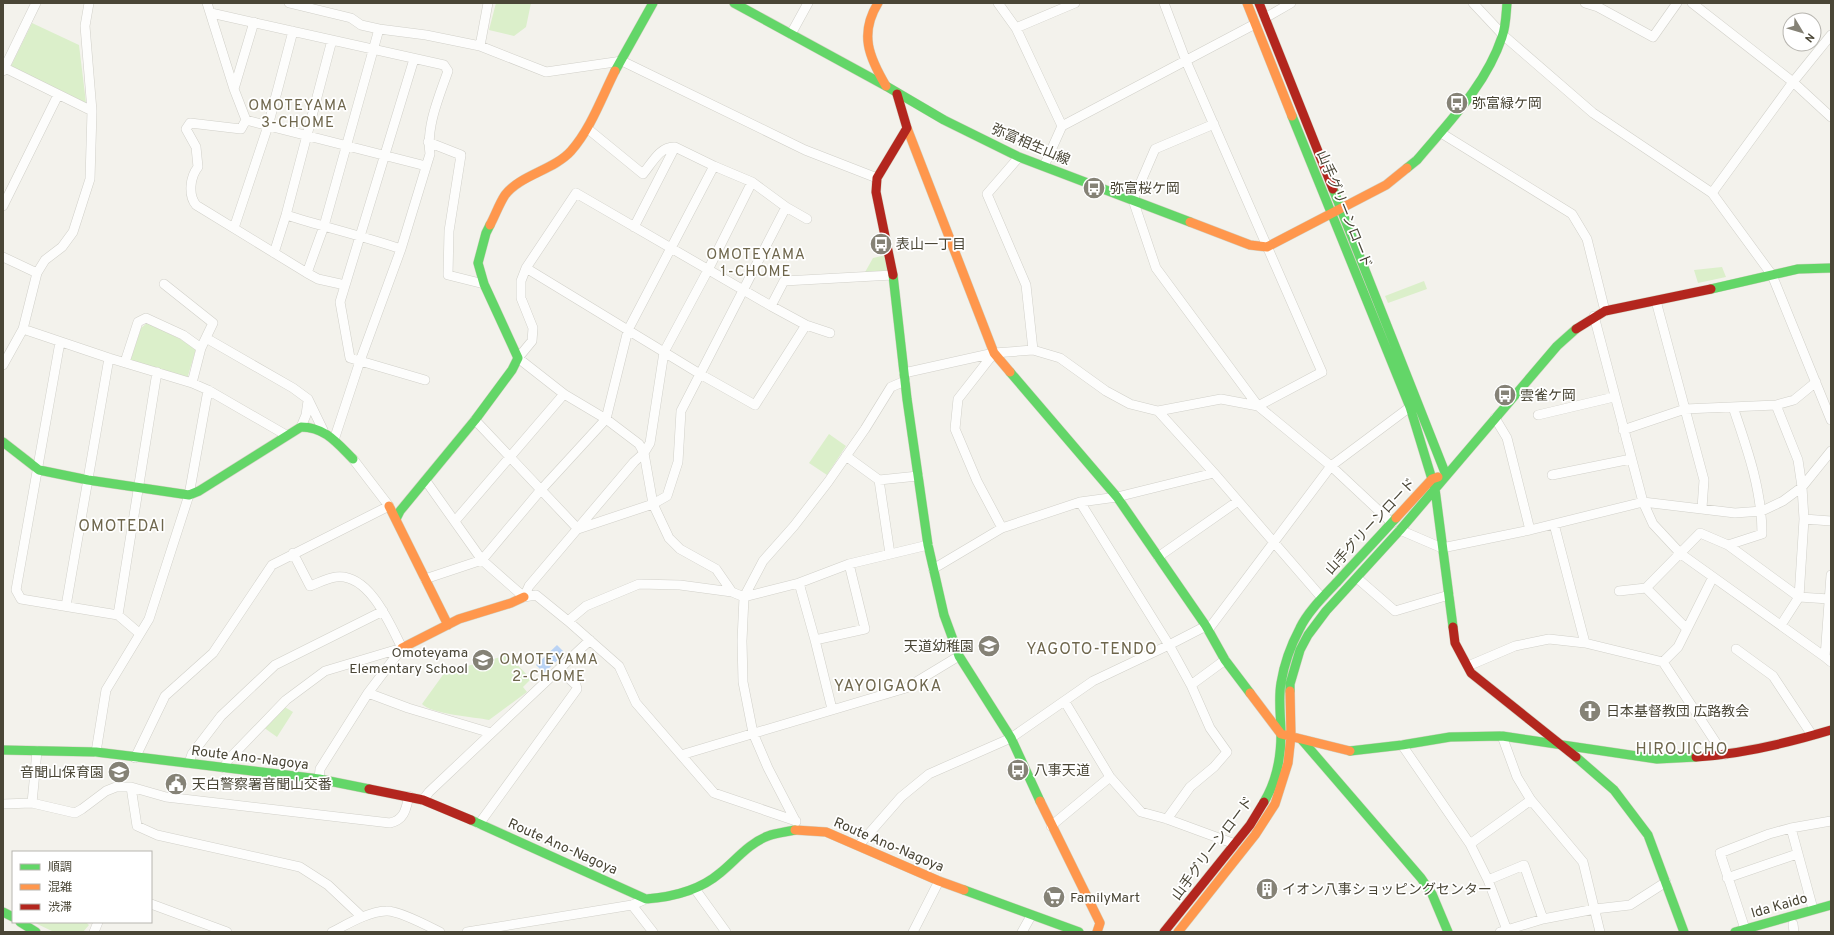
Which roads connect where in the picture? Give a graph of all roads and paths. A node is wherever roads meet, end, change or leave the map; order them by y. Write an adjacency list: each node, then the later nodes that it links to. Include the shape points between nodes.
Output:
1 (36, 3): 37 (street)
2 (89, 3): 43 (street, via 85,26)
3 (207, 3): 21 (street)
4 (289, 3): 26 (street, via 351,18 361,25)
5 (488, 3): 32 (street)
6 (653, 3): 36 (main road)
7 (734, 3): 28 (main road, 弥富相生山線)
8 (808, 3): 28 (street)
9 (878, 3): 39 (main road, via 868,20 866,38 878,74)
10 (998, 3): 25 (street)
11 (1075, 3): 25 (street)
12 (1164, 3): 35 (street)
13 (1246, 3): 24 (main road, 山手グリーンロード)
14 (1259, 3): 22 (main road, 山手グリーンロード)
15 (1291, 3): 22 (street)
16 (1473, 3): 29 (street)
17 (1507, 3): 29 (main road)
18 (1585, 3): 19 (street, via 1598,6 1653,37)
19 (1677, 3)
20 (1692, 3): 38 (street)
21 (211, 13): 23 (street); 40 (street)
22 (1265, 18): 67 (main road, 山手グリーンロード)
23 (254, 22): 27 (street); 40 (street)
24 (1255, 24): 35 (street); 68 (main road, 山手グリーンロード)
25 (1016, 28): 48 (street)
26 (379, 30): 32 (street, via 426,35); 33 (street)
27 (293, 31): 31 (street); 47 (street)
28 (791, 34): 39 (main road, 弥富相生山線)
29 (1503, 35): 51 (main road, via 1490,66); 63 (street, via 1593,113)
30 (1831, 35): 38 (street)
31 (332, 40): 33 (street); 52 (street)
32 (480, 46): 36 (street, via 546,72)
33 (374, 50): 34 (street); 54 (street)
34 (414, 59): 53 (street, via 444,66 448,71 436,104); 56 (street)
35 (1186, 60): 46 (street); 48 (street)
36 (622, 61): 50 (main road); 61 (street, via 805,150)
37 (4, 69): 42 (street)
38 (1793, 82): 44 (street); 63 (street)
39 (886, 86): 41 (main road, 弥富相生山線)
40 (234, 89): 45 (street)
41 (897, 94): 49 (main road); 57 (main road, 弥富相生山線)
42 (58, 95): 43 (street); 65 (street)
43 (92, 111): 83 (street, via 90,178 72,232 62,247 45,260)
44 (1831, 117)
45 (246, 120): 47 (street); 73 (street, via 242,129 190,123 186,129 196,147 198,167 192,174 192,199 196,205)
46 (1214, 124): 64 (street, via 1155,149); 75 (street)
47 (268, 126): 52 (street); 73 (street)
48 (1062, 126): 60 (street)
49 (908, 128): 61 (main road); 104 (main road)
50 (588, 129): 55 (street, via 643,174 663,150 669,146); 88 (main road, via 562,159 514,186 505,195 486,233 478,263)
51 (1441, 133): 67 (main road, via 1417,160 1386,185); 93 (street, via 1572,214 1587,239)
52 (306, 136): 54 (street); 69 (street)
53 (428, 142): 58 (street, via 430,154); 88 (street, via 461,155 449,231 448,275)
54 (345, 146): 56 (street); 71 (street)
55 (675, 147): 59 (street); 72 (street)
56 (384, 156): 58 (street); 74 (street)
57 (1019, 157): 60 (main road, 弥富相生山線); 102 (street, via 987,194 1026,285)
58 (426, 166): 77 (street)
59 (714, 166): 62 (street); 76 (street)
60 (1044, 166): 64 (main road, 弥富相生山線)
61 (877, 178): 85 (main road, via 876,192)
62 (752, 182): 66 (street); 82 (street)
63 (1712, 193): 86 (street)
64 (1134, 200): 75 (main road, 弥富相生山線, via 1250,245); 121 (street, via 1156,268)
65 (3, 206)
66 (786, 207): 70 (street); 90 (street)
67 (1340, 208): 68 (main road); 146 (main road, 山手グリーンロード)
68 (1331, 213): 75 (main road); 122 (main road, 山手グリーンロード)
69 (286, 215): 71 (street); 78 (street)
70 (807, 219)
71 (324, 226): 74 (street); 84 (street)
72 (634, 226): 76 (street); 80 (street, via 576,194)
73 (234, 228): 78 (street)
74 (361, 235): 77 (street); 89 (street)
75 (1267, 247): 121 (street, via 1322,372)
76 (670, 248): 82 (street); 97 (street)
77 (401, 249): 107 (street)
78 (274, 253): 84 (street)
79 (3, 258): 83 (street)
80 (526, 268): 97 (street); 106 (street, via 521,281 521,298 532,328 532,341)
81 (1831, 268): 86 (main road, via 1798,269)
82 (708, 270): 90 (street); 103 (street)
83 (37, 273): 96 (street)
84 (307, 273): 89 (street, via 318,279)
85 (892, 275): 92 (street, via 784,281); 112 (main road)
86 (1772, 275): 91 (main road); 114 (street)
87 (164, 284): 99 (street, via 213,323)
88 (484, 284): 106 (main road)
89 (345, 285): 107 (street, via 340,302 350,358)
90 (744, 290): 92 (street); 111 (street)
91 (1656, 301): 93 (main road); 124 (street)
92 (771, 306): 95 (street)
93 (1605, 311): 94 (main road)
94 (1594, 316): 118 (street); 127 (main road, via 1557,346)
95 (806, 325): 98 (street); 111 (street, via 755,405)
96 (23, 329): 100 (street); 109 (street)
97 (628, 330): 103 (street); 129 (street)
98 (830, 333)
99 (206, 338): 101 (street); 119 (street)
100 (60, 342): 105 (street); 144 (street)
101 (201, 348): 108 (street, via 183,335 146,318 138,322); 115 (street)
102 (1033, 350): 104 (street); 125 (street, via 1060,358 1106,391 1130,404)
103 (664, 352): 111 (street); 138 (street, via 650,443)
104 (994, 353): 112 (street); 158 (main road); 172 (street, via 958,398 955,428 977,481)
105 (109, 358): 108 (street); 150 (street)
106 (518, 358): 117 (street); 128 (main road)
107 (360, 361): 113 (street); 135 (street)
108 (125, 362): 110 (street)
109 (3, 365)
110 (157, 372): 115 (street); 154 (street)
111 (700, 374): 162 (street, via 681,411 678,462 672,484 667,496)
112 (905, 377): 140 (street, via 891,387); 148 (main road)
113 (425, 380)
114 (1816, 382): 120 (street, via 1794,400); 130 (street)
115 (192, 383): 116 (street)
116 (208, 390): 134 (street); 157 (street)
117 (564, 394): 129 (street); 139 (street)
118 (1614, 397): 126 (street); 133 (street)
119 (308, 399): 131 (street, via 306,416); 132 (street)
120 (1776, 405): 123 (street); 153 (street, via 1798,460)
121 (1258, 406): 125 (street, via 1221,399); 143 (street)
122 (1410, 407): 143 (street); 149 (main road, 山手グリーンロード)
123 (1733, 407): 124 (street); 165 (street, via 1749,456)
124 (1685, 409): 133 (street); 164 (street, via 1704,480)
125 (1158, 411): 145 (street)
126 (1538, 415)
127 (1495, 418): 146 (main road); 175 (street, via 1507,438)
128 (475, 420): 139 (street); 152 (main road)
129 (606, 420): 138 (street, via 639,444); 156 (street)
130 (1831, 420)
131 (301, 427): 132 (main road, via 312,426); 134 (main road)
132 (323, 430): 135 (main road)
133 (1624, 430): 142 (street)
134 (286, 435): 157 (main road)
135 (334, 440): 141 (main road)
136 (3, 442): 144 (main road)
137 (1831, 451): 153 (street)
138 (644, 453): 162 (street); 173 (street)
139 (509, 456): 156 (street); 168 (street)
140 (846, 456): 151 (street); 197 (street, via 794,526 763,561)
141 (353, 459): 163 (street)
142 (1631, 459): 147 (street); 161 (street)
143 (1331, 466): 170 (street); 176 (street)
144 (39, 470): 150 (main road); 201 (street, via 16,590 21,599)
145 (1214, 473): 158 (street); 159 (street)
146 (1446, 475): 149 (main road); 155 (main road, 山手グリーンロード)
147 (1552, 475)
148 (918, 476): 151 (street); 177 (main road)
149 (1432, 479): 155 (main road); 170 (main road, 山手グリーンロード)
150 (88, 480): 154 (main road); 201 (street)
151 (879, 480): 181 (street)
152 (426, 481): 166 (main road); 168 (street)
153 (1802, 487): 165 (street, via 1783,502); 167 (street)
154 (138, 488): 157 (main road); 203 (street)
155 (1435, 489): 174 (main road, 山手グリーンロード); 179 (main road)
156 (541, 490): 173 (street); 184 (street)
157 (189, 495): 210 (street, via 149,619)
158 (1117, 497): 160 (street); 183 (main road)
159 (1238, 501): 176 (street); 183 (street)
160 (1080, 502): 172 (street); 214 (street)
161 (1643, 502): 164 (street); 171 (street); 182 (street, via 1654,524)
162 (653, 504): 173 (street); 194 (street, via 669,538 680,549 716,569)
163 (388, 506): 166 (main road); 180 (street)
164 (1702, 508): 165 (street, via 1735,513)
165 (1762, 511): 178 (street, via 1762,534)
166 (396, 519): 190 (main road)
167 (1804, 519): 169 (street); 198 (street)
168 (455, 521): 184 (street)
169 (1831, 521)
170 (1392, 523): 199 (main road, 山手グリーンロード)
171 (1554, 524): 175 (street); 213 (street)
172 (1002, 528): 186 (street)
173 (578, 530): 196 (street, via 529,586)
174 (1400, 530): 179 (street); 189 (main road, 山手グリーンロード)
175 (1530, 530): 179 (street)
176 (1273, 543): 199 (street); 208 (street)
177 (928, 545): 181 (street); 186 (main road)
178 (1728, 545): 182 (street, via 1700,533); 198 (street)
179 (1442, 548): 195 (main road)
180 (293, 553): 202 (street, via 310,586 336,577 349,578 369,591); 243 (street, via 272,565 213,653 165,696)
181 (890, 554): 185 (street)
182 (1680, 554): 188 (street); 192 (street)
183 (1158, 557): 208 (main road)
184 (482, 560): 190 (street); 196 (street)
185 (849, 564): 191 (street); 212 (street, via 865,629)
186 (933, 569): 217 (main road, via 944,615)
187 (1831, 575): 200 (street)
188 (1712, 577): 207 (street); 209 (street)
189 (1357, 578): 195 (street, via 1395,610); 232 (main road, 山手グリーンロード, via 1326,611 1300,650 1290,684)
190 (425, 579): 206 (main road)
191 (799, 583): 197 (street); 212 (street)
192 (1646, 588): 193 (street); 209 (street)
193 (1619, 591)
194 (732, 592): 197 (street); 205 (street, via 680,585 639,584 586,606)
195 (1449, 595): 221 (main road, via 1455,643)
196 (524, 597): 205 (street, via 536,595); 206 (main road)
197 (744, 597): 229 (street, via 743,682)
198 (1799, 597): 200 (street); 207 (street)
199 (1322, 598): 230 (main road, 山手グリーンロード, via 1300,627 1285,664 1279,710)
200 (1829, 599): 204 (street)
201 (66, 606): 203 (street)
202 (383, 611): 215 (street); 244 (street, via 275,664 221,716)
203 (118, 615): 210 (street)
204 (1830, 617): 218 (street)
205 (568, 621): 211 (street)
206 (448, 625): 215 (main road)
207 (1780, 625): 218 (street)
208 (1207, 628): 214 (street); 219 (main road)
209 (1687, 629): 220 (street, via 1678,647)
210 (139, 633): 240 (street, via 106,690)
211 (590, 640): 222 (street); 241 (street, via 619,666 636,703)
212 (815, 640): 226 (street)
213 (1585, 643): 220 (street); 221 (street, via 1549,639 1515,646)
214 (1169, 645): 223 (street); 225 (street, via 1093,681)
215 (402, 648): 224 (street); 245 (street, via 325,671 286,700 228,760)
216 (1736, 649): 231 (street, via 1773,676)
217 (959, 656): 226 (street, via 906,688); 234 (main road)
218 (1828, 659)
219 (1225, 660): 223 (street); 230 (main road)
220 (1663, 662): 242 (street)
221 (1468, 666): 237 (main road, via 1471,673)
222 (559, 669): 228 (street); 256 (street, via 576,685 576,690)
223 (1191, 685): 254 (street, via 1210,728 1227,752 1190,787)
224 (368, 693): 228 (street); 247 (street, via 320,769)
225 (1065, 702): 234 (street); 246 (street)
226 (832, 709): 229 (street)
227 (1831, 730): 231 (main road)
228 (491, 733): 250 (street)
229 (754, 733): 241 (street); 257 (street, via 768,768)
230 (1281, 734): 232 (main road); 260 (main road, 山手グリーンロード, via 1277,766 1268,794 1260,810)
231 (1812, 735): 242 (main road)
232 (1291, 736): 235 (main road); 297 (main road, 山手グリーンロード, via 1288,763 1275,804 1255,835)
233 (1502, 736): 236 (main road, via 1450,737); 237 (main road); 251 (street, via 1517,777)
234 (1011, 738): 258 (main road); 262 (street, via 929,774 901,797)
235 (1302, 740): 236 (main road, via 1351,752); 298 (main road, via 1421,878 1432,894)
236 (1402, 745): 261 (street)
237 (1563, 746): 242 (main road, via 1657,759); 267 (main road, via 1614,790 1648,835)
238 (3, 750): 239 (main road, Route Ano-Nagoya)
239 (37, 751): 240 (main road, Route Ano-Nagoya); 252 (street)
240 (96, 752): 243 (main road, Route Ano-Nagoya)
241 (681, 755): 257 (street, via 714,793)
242 (1724, 755)
243 (135, 758): 244 (main road, Route Ano-Nagoya)
244 (188, 763): 245 (main road, Route Ano-Nagoya)
245 (224, 768): 247 (main road, Route Ano-Nagoya)
246 (1110, 778): 254 (street, via 1141,812); 258 (street)
247 (319, 779): 249 (main road, Route Ano-Nagoya)
248 (131, 787): 249 (street, via 166,797 390,823 398,821 403,816); 252 (street, via 116,787 106,791 74,813); 278 (street, via 137,826 157,834 300,867 328,885)
249 (409, 796): 250 (main road, Route Ano-Nagoya)
250 (423, 800): 256 (main road, Route Ano-Nagoya)
251 (1532, 800): 261 (street); 273 (street, via 1583,862)
252 (32, 803): 253 (street)
253 (3, 804)
254 (1167, 819): 260 (street)
255 (1831, 821): 259 (street)
256 (479, 824): 269 (main road, Route Ano-Nagoya)
257 (797, 825): 262 (main road, Route Ano-Nagoya, via 826,832); 268 (main road, Route Ano-Nagoya, via 752,845 718,874)
258 (1051, 826): 295 (main road, via 1100,923)
259 (1791, 828): 263 (street); 264 (street, via 1720,853)
260 (1235, 844): 296 (main road, 山手グリーンロード)
261 (1470, 844): 265 (street)
262 (859, 845): 266 (main road, Route Ano-Nagoya)
263 (1797, 854): 264 (street); 274 (street)
264 (1727, 878): 283 (street)
265 (1488, 880): 279 (street, via 1524,865); 284 (street)
266 (939, 881): 277 (main road, Route Ano-Nagoya); 292 (street)
267 (1666, 882): 273 (street, via 1630,905); 300 (main road)
268 (695, 889): 269 (main road, Route Ano-Nagoya); 291 (street)
269 (646, 899): 271 (street)
270 (152, 904): 286 (street)
271 (632, 905): 289 (street); 290 (street)
272 (1831, 905): 274 (main road, Ida Kaido)
273 (1595, 909): 279 (street); 299 (street)
274 (1813, 909): 283 (main road, Ida Kaido)
275 (1831, 912): 282 (main road, Ida Kaido)
276 (9, 915): 280 (street)
277 (1031, 916): 293 (street); 294 (main road, Route Ano-Nagoya)
278 (362, 917): 287 (street); 288 (street, via 386,910 404,915)
279 (1543, 919): 284 (street)
280 (3, 922)
281 (22, 923): 285 (main road)
282 (1794, 928): 302 (main road, Ida Kaido)
283 (1745, 929): 301 (main road, Ida Kaido)
284 (1504, 931)
285 (36, 932)
286 (227, 932)
287 (332, 932)
288 (440, 932)
289 (467, 932)
290 (653, 932)
291 (726, 932)
292 (913, 932)
293 (1022, 932)
294 (1079, 932)
295 (1097, 932)
296 (1164, 932)
297 (1178, 932)
298 (1448, 932)
299 (1600, 932)
300 (1684, 932)
301 (1735, 932)
302 (1767, 932)

